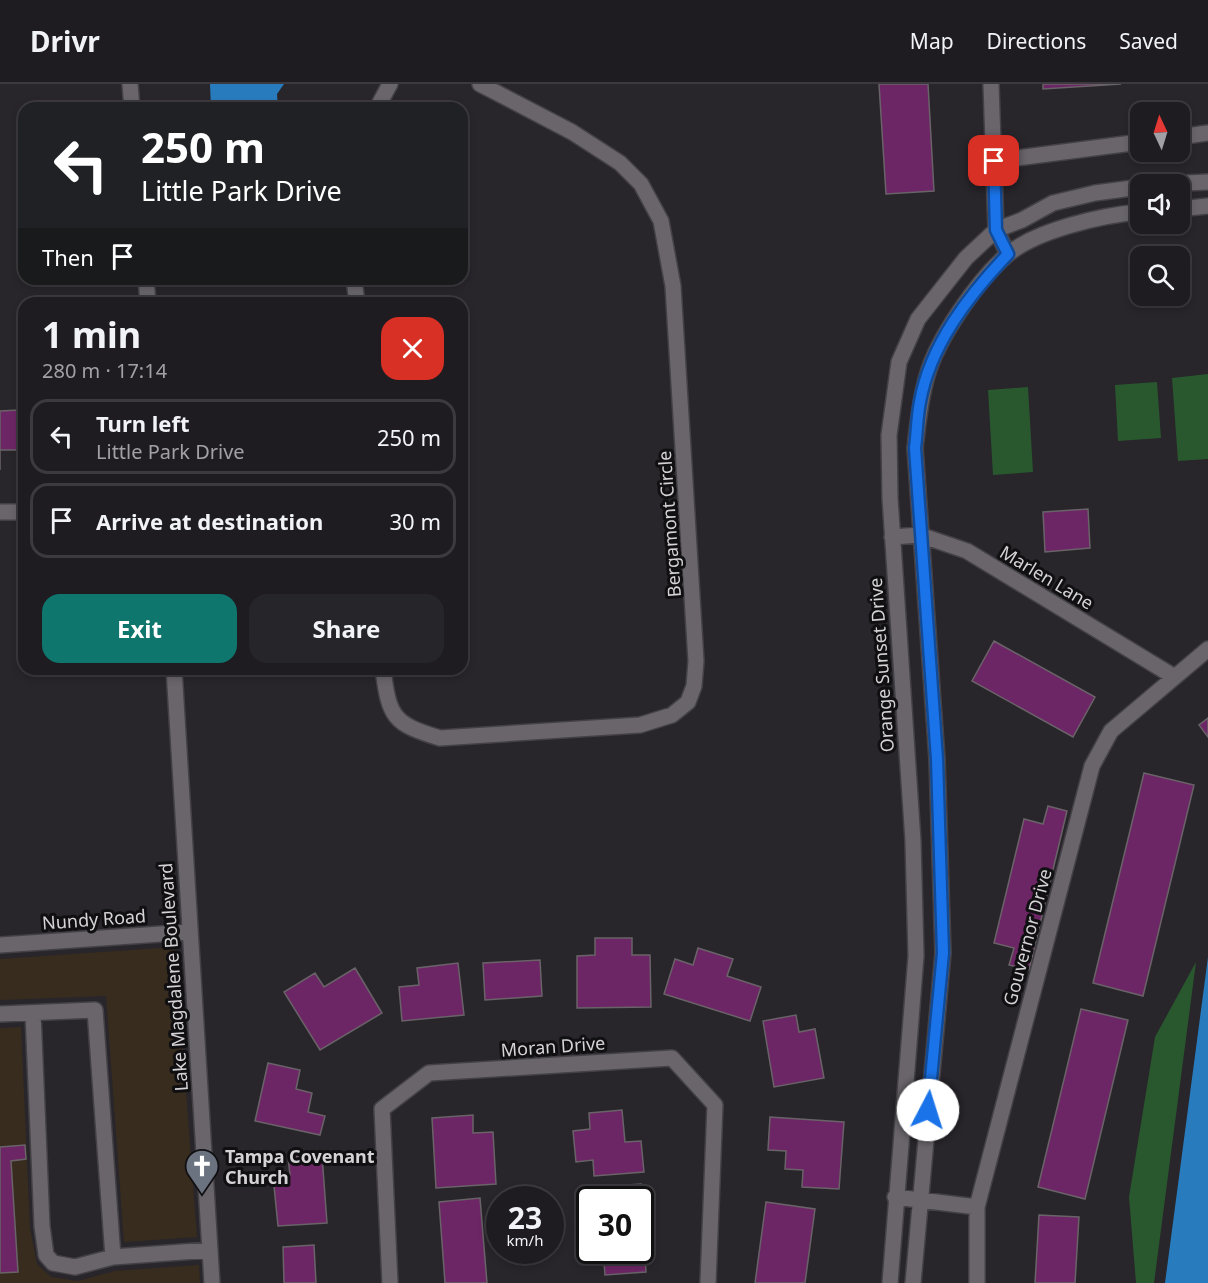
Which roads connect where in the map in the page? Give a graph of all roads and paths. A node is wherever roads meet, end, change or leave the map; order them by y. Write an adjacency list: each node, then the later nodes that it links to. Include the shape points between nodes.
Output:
1 (130, 84): 5 (street)
2 (390, 84): 6 (street)
3 (480, 84): 25 (street, Bergamont Circle, via 572,132 620,163 641,184 661,221 674,286 693,579 694,686 688,702 672,715 640,725 440,738 414,731 397,720 387,702)
4 (991, 84): 10 (street)
5 (132, 102)
6 (380, 102)
7 (1208, 133): 8 (street)
8 (1190, 135)
9 (1130, 143): 10 (street)
10 (994, 161): 17 (street)
11 (1208, 182): 12 (street)
12 (1190, 183)
13 (1130, 188): 17 (street, Orange Sunset Drive, via 1053,203)
14 (1208, 206): 15 (street)
15 (1190, 208)
16 (1130, 213): 18 (street, via 1112,214 1049,233)
17 (996, 230): 18 (street); 22 (street, Orange Sunset Drive, via 966,258 918,319 899,362 890,435)
18 (1008, 254): 21 (street, via 972,292 927,372 915,448)
19 (0, 512): 20 (street)
20 (18, 512)
21 (921, 535): 22 (street, Marlen Lane); 26 (street, Marlen Lane, via 967,551); 32 (street, via 937,759 943,953)
22 (892, 537): 31 (street, Orange Sunset Drive, via 913,841 916,956)
23 (1208, 649): 26 (street, Gouvernor Drive)
24 (174, 675): 27 (street, Lake Magdalene Boulevard)
25 (384, 675)
26 (1173, 676): 33 (street, Gouvernor Drive, via 1111,731 1092,766)
27 (190, 932): 28 (street, Nundy Road); 34 (street, Lake Magdalene Boulevard)
28 (0, 945)
29 (33, 1013): 30 (street); 35 (street, via 95,1010); 35 (street, via 46,1255 53,1263 75,1267)
30 (0, 1014)
31 (896, 1197): 32 (street); 39 (street, Orange Sunset Drive)
32 (920, 1199): 33 (street); 40 (street)
33 (977, 1207): 41 (street, Gouvernor Drive)
34 (210, 1250): 35 (street); 36 (street, Lake Magdalene Boulevard)
35 (113, 1257)
36 (212, 1283)
37 (390, 1283): 38 (street, Moran Drive, via 382,1109 429,1073 672,1058 714,1105)
38 (708, 1283)
39 (890, 1283)
40 (913, 1283)
41 (977, 1283)

